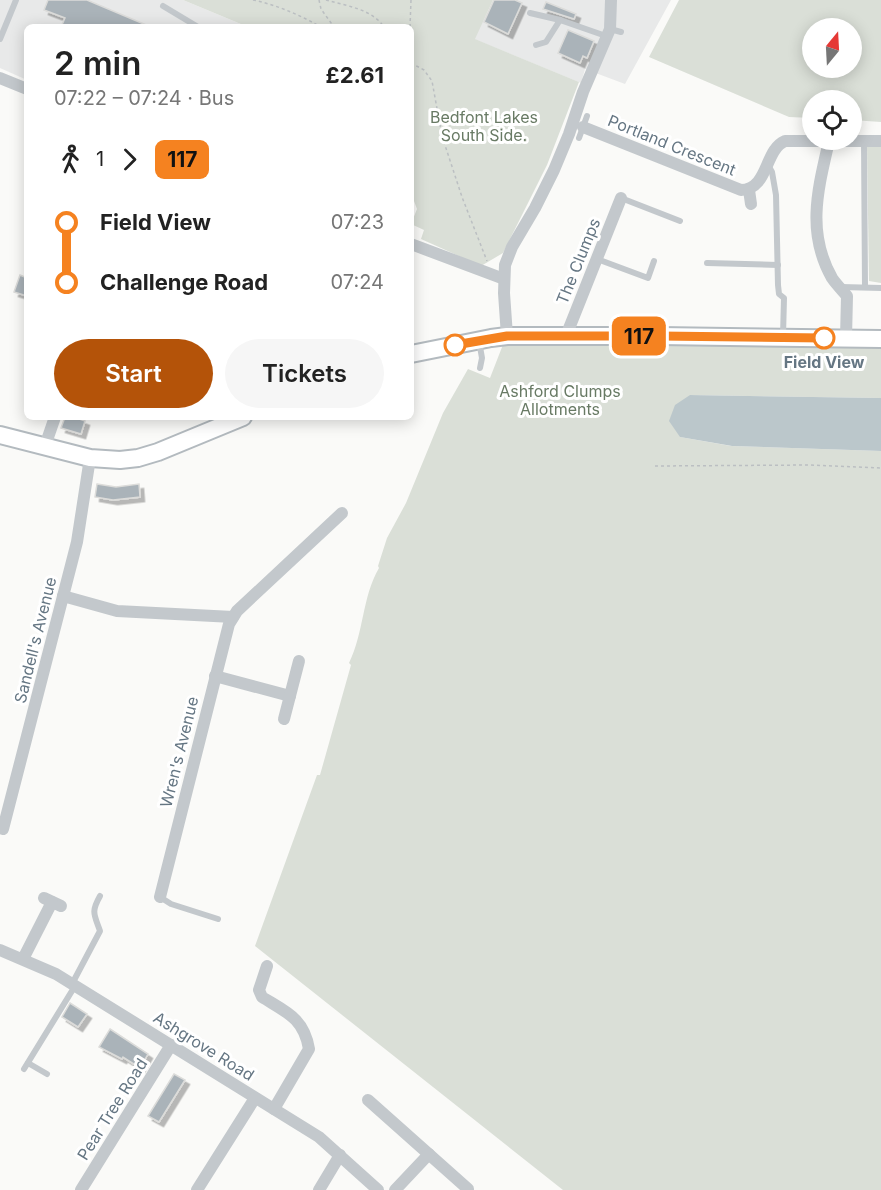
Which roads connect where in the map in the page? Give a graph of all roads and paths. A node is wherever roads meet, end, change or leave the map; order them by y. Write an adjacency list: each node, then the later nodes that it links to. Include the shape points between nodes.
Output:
1 (16, 0): 16 (lane)
2 (253, 0): 11 (path, via 283,8)
3 (319, 0): 12 (path)
4 (326, 0): 13 (path, via 365,11)
5 (411, 0): 14 (path)
6 (611, 0): 15 (street)
7 (164, 6): 10 (lane)
8 (530, 13): 9 (lane)
9 (560, 20): 15 (lane); 17 (lane, via 546,42)
10 (193, 24)
11 (315, 24)
12 (332, 24)
13 (382, 24)
14 (410, 24)
15 (612, 32): 37 (street, via 554,170 512,247)
16 (0, 39)
17 (536, 45)
18 (414, 65): 34 (path, via 432,81 442,136)
19 (0, 78): 20 (street)
20 (24, 88)
21 (583, 127): 27 (street, Portland Crescent)
22 (802, 141): 26 (street, Portland Crescent, via 785,141 775,148)
23 (864, 141): 24 (street, Portland Crescent); 39 (lane)
24 (881, 141)
25 (827, 150): 38 (street, via 816,197 817,234 828,269)
26 (768, 164): 27 (street, Portland Crescent); 36 (lane, via 776,195)
27 (749, 190): 29 (street, Portland Crescent)
28 (621, 198): 30 (lane); 32 (street, The Clumps)
29 (751, 204)
30 (680, 221)
31 (414, 245): 37 (street)
32 (597, 259): 33 (lane, via 648,278); 42 (street, The Clumps)
33 (654, 261)
34 (488, 262)
35 (707, 262): 36 (lane)
36 (778, 265): 43 (lane, via 779,294 784,298)
37 (504, 279): 41 (street)
38 (841, 287): 39 (lane); 44 (street, via 847,296)
39 (865, 287): 40 (lane)
40 (881, 288)
41 (507, 336): 42 (main road); 46 (main road)
42 (566, 336): 43 (main road)
43 (783, 337): 44 (main road)
44 (846, 338): 45 (main road)
45 (881, 339)
46 (478, 340): 47 (main road); 48 (lane)
47 (414, 353)
48 (480, 368)
49 (54, 420): 52 (street)
50 (225, 421): 53 (main road, via 138,458)
51 (0, 435): 52 (main road)
52 (45, 446): 53 (main road)
53 (90, 458): 57 (street, Sandell's Avenue, via 77,542)
54 (655, 466): 55 (path)
55 (881, 468)
56 (342, 513): 58 (street, Wren's Avenue)
57 (63, 596): 58 (street, via 117,611); 63 (street, Sandell's Avenue)
58 (233, 617): 60 (street, Wren's Avenue)
59 (299, 661): 61 (street)
60 (215, 676): 61 (street); 65 (street, Wren's Avenue)
61 (290, 696): 62 (street)
62 (284, 719)
63 (3, 829)
64 (99, 896): 71 (lane, via 93,913 100,931)
65 (160, 897): 67 (lane)
66 (52, 902): 69 (street)
67 (218, 919)
68 (0, 950): 69 (street, Ashgrove Road)
69 (23, 959): 71 (street, Ashgrove Road)
70 (267, 966): 78 (street, via 260,990 262,997 297,1019 309,1049)
71 (74, 985): 72 (street, Ashgrove Road); 73 (lane)
72 (171, 1045): 76 (street, Ashgrove Road); 82 (street, Pear Tree Road)
73 (28, 1063): 74 (lane); 75 (lane)
74 (24, 1070)
75 (47, 1074)
76 (255, 1098): 78 (street, Ashgrove Road); 83 (street)
77 (368, 1100): 79 (street)
78 (274, 1109): 80 (street, Ashgrove Road)
79 (429, 1154): 81 (street); 86 (street)
80 (340, 1155): 84 (street); 85 (street, Ashgrove Road)
81 (468, 1189)
82 (81, 1190)
83 (198, 1190)
84 (319, 1190)
85 (378, 1190)
86 (395, 1190)

